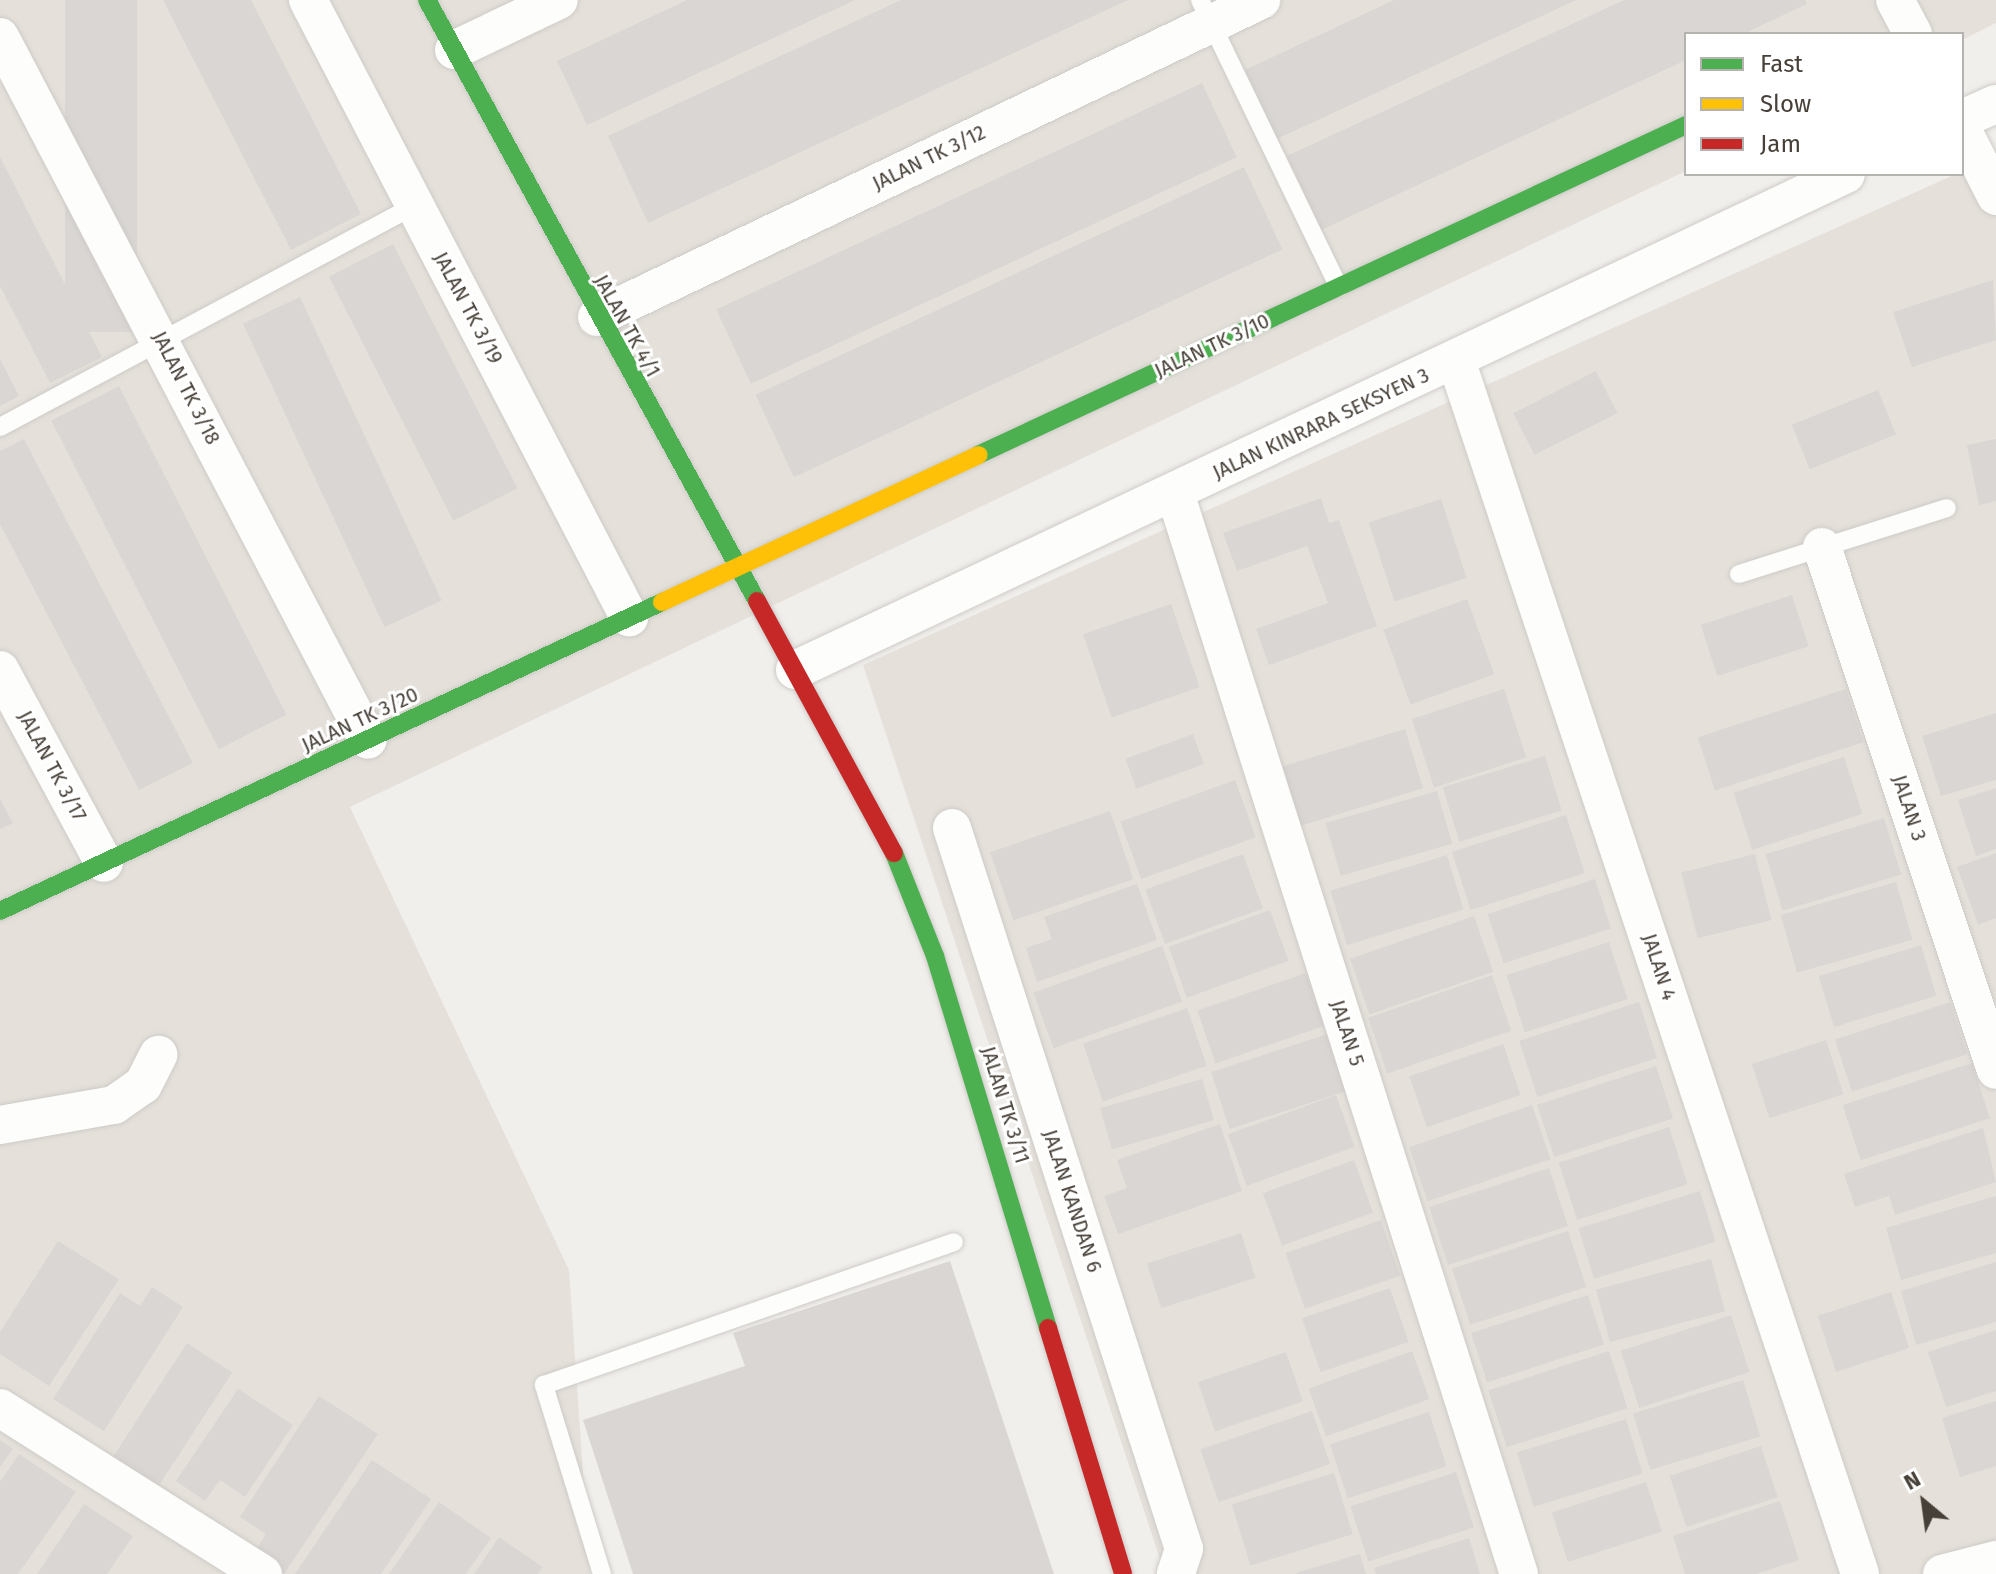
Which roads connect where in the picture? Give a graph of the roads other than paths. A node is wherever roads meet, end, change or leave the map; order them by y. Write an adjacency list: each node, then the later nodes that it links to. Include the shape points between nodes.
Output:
1 (308, 0): 14 (street, JALAN TK 3/19)
2 (427, 0): 7 (street, JALAN TK 4/1)
3 (559, 0): 7 (street)
4 (1261, 0): 5 (street, JALAN TK 3/12)
5 (1206, 12): 15 (lane); 16 (street, JALAN TK 3/12)
6 (0, 37): 17 (street, JALAN TK 3/18)
7 (454, 50): 16 (street, JALAN TK 4/1)
8 (1996, 104): 9 (street)
9 (1964, 118)
10 (1684, 126): 15 (street, JALAN TK 3/10)
11 (1964, 133): 13 (street)
12 (1842, 176): 18 (street, JALAN KINRARA SEKSYEN 3)
13 (1996, 196)
14 (415, 205): 17 (lane); 25 (street, JALAN TK 3/19)
15 (1339, 287): 23 (street, JALAN TK 3/10)
16 (597, 317): 23 (street, JALAN TK 4/1)
17 (161, 340): 19 (lane); 28 (street, JALAN TK 3/18)
18 (1456, 360): 20 (street, JALAN KINRARA SEKSYEN 3); 43 (street, JALAN 4)
19 (0, 427)
20 (1175, 493): 27 (street, JALAN KINRARA SEKSYEN 3); 42 (street, JALAN 5)
21 (1947, 508): 22 (lane)
22 (1822, 547): 24 (lane); 33 (street, JALAN 3)
23 (737, 567): 25 (street, JALAN TK 3/20); 27 (street, JALAN TK 4/1)
24 (1739, 574)
25 (629, 617): 28 (street, JALAN TK 3/20)
26 (0, 670): 30 (street, JALAN TK 3/17)
27 (795, 670): 40 (street, JALAN TK 3/11, via 892,848 935,956)
28 (368, 740): 30 (street, JALAN TK 3/20)
29 (952, 828): 41 (street, JALAN KANDAN 6, via 1184,1549)
30 (104, 863): 31 (street, JALAN TK 3/20)
31 (0, 911)
32 (158, 1055): 34 (street, via 143,1085 114,1105)
33 (1996, 1070)
34 (0, 1125)
35 (954, 1242): 39 (lane, via 544,1385)
36 (0, 1408): 38 (street)
37 (1996, 1560): 44 (street)
38 (263, 1574)
39 (602, 1574)
40 (1123, 1574)
41 (1176, 1574)
42 (1519, 1574)
43 (1860, 1574)
44 (1942, 1574)

